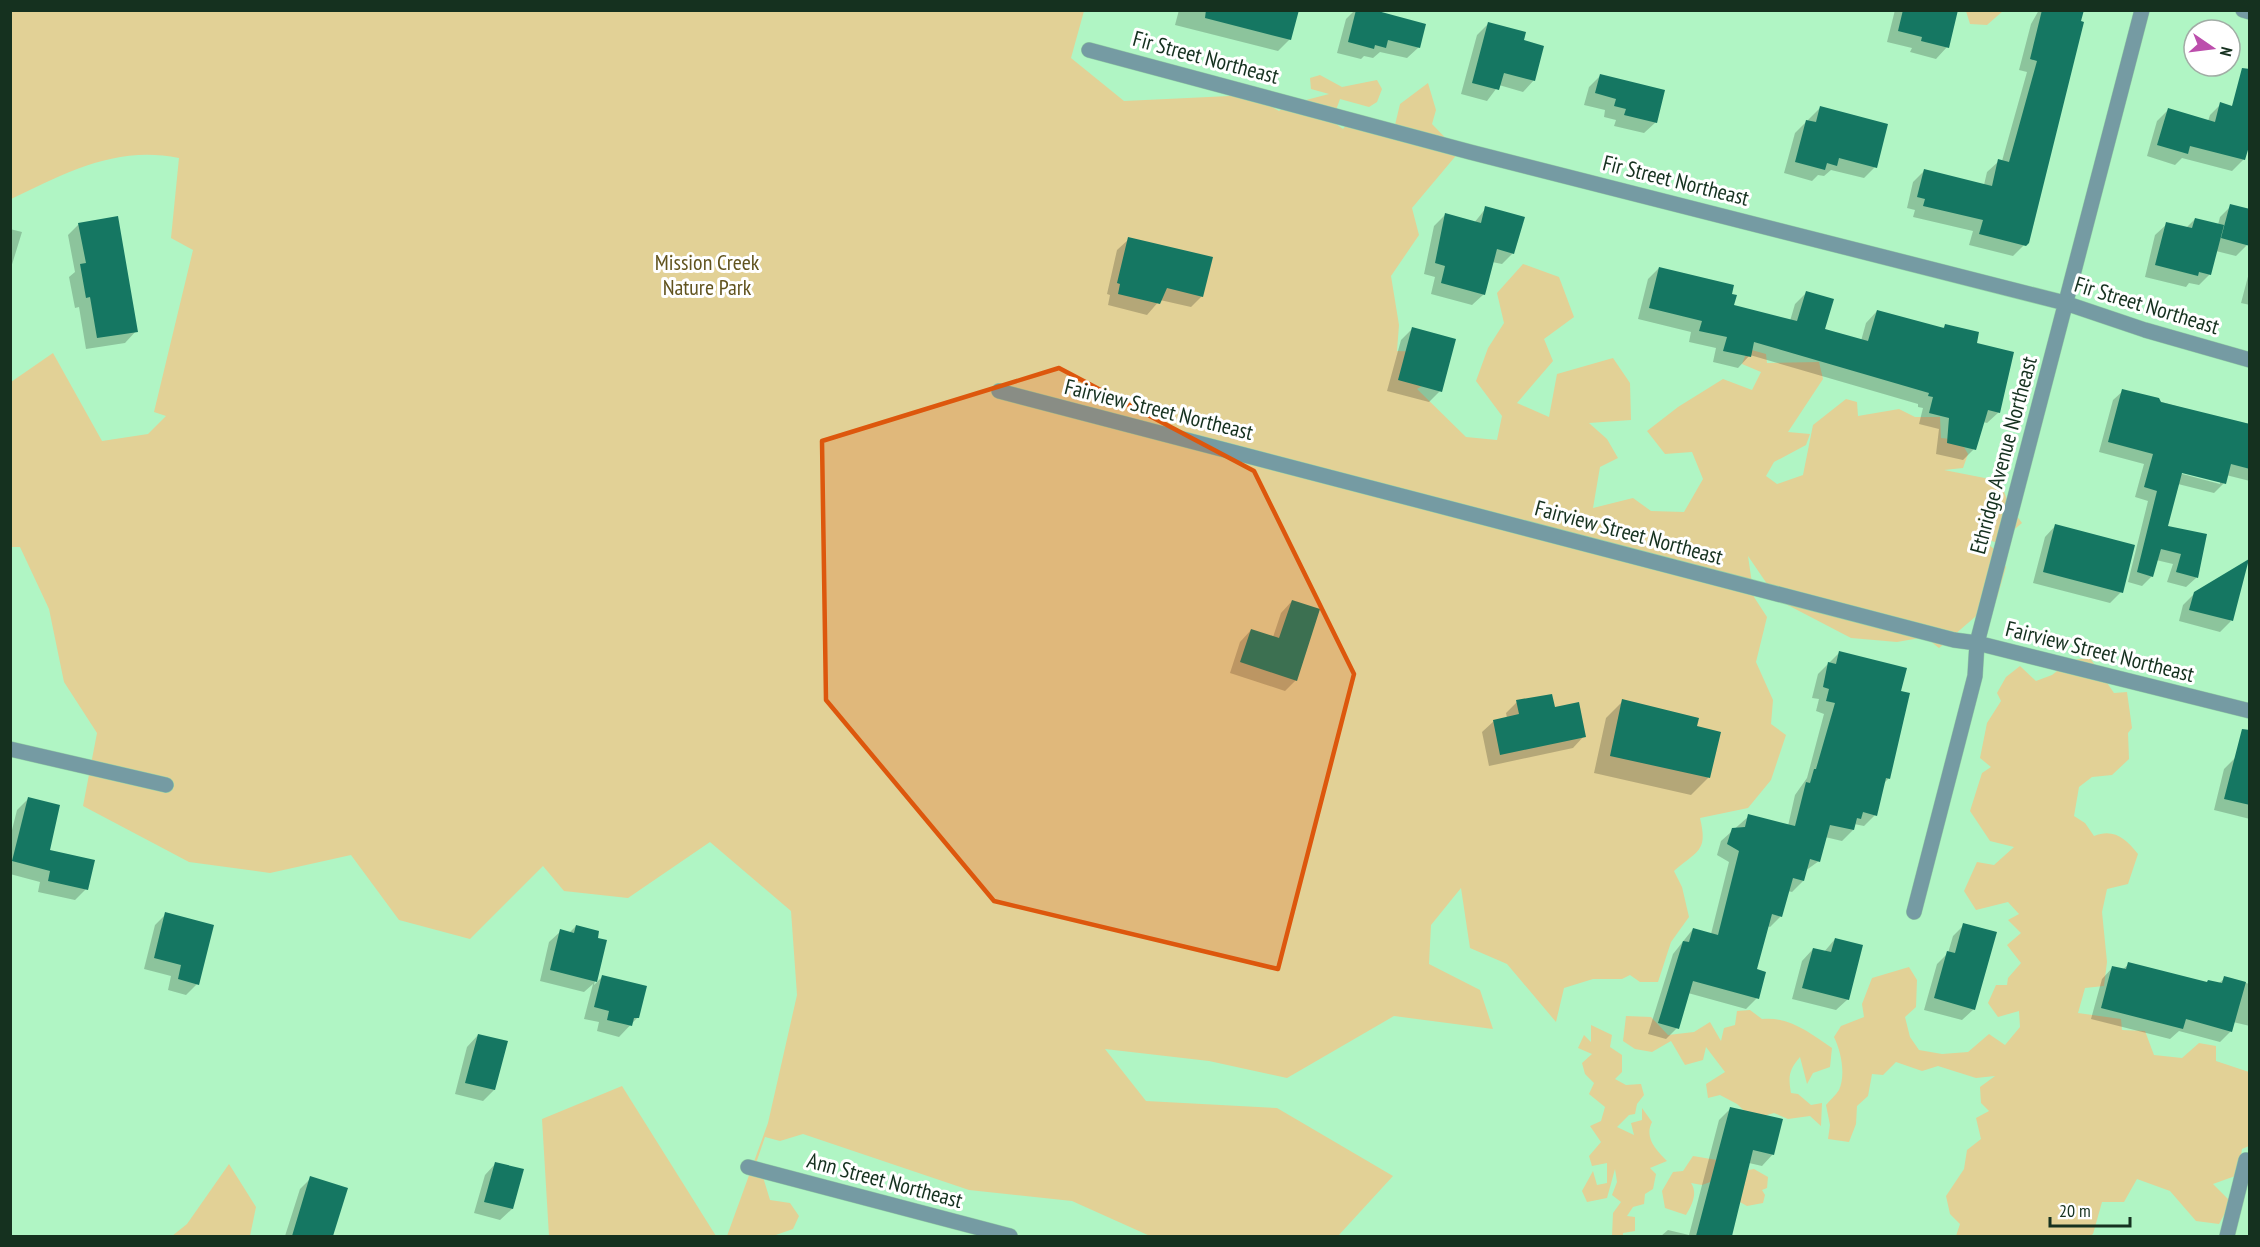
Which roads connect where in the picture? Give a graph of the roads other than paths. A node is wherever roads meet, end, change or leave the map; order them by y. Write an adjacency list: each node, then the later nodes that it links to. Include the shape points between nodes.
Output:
1 (2142, 10): 5 (street, Ethridge Avenue Northeast)
2 (2243, 10): 3 (street)
3 (2250, 12)
4 (1089, 50): 5 (street, Fir Street Northeast, via 1470,152)
5 (2065, 303): 6 (street, Fir Street Northeast); 8 (street, Ethridge Avenue Northeast)
6 (2250, 360)
7 (999, 391): 8 (street, Fairview Street Northeast)
8 (1977, 643): 9 (street, Fairview Street Northeast); 12 (street, Ethridge Avenue Northeast, via 1975,676)
9 (2250, 711)
10 (10, 749): 11 (street)
11 (165, 785)
12 (1914, 912)
13 (2246, 1160): 16 (street)
14 (748, 1167): 15 (street, Ann Street Northeast)
15 (1010, 1236)
16 (2226, 1236)

